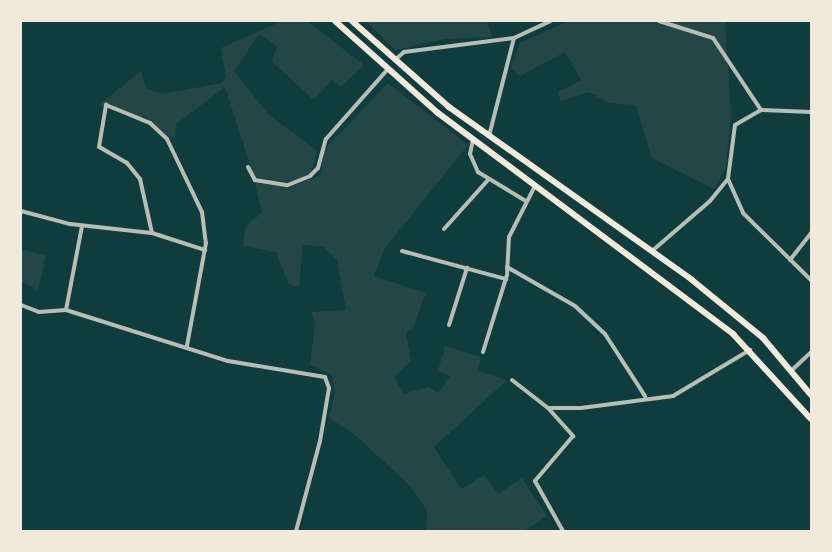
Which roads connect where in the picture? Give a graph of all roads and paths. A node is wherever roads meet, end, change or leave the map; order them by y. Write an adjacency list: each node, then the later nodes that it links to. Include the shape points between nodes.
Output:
1 (335, 21): 7 (main road)
2 (352, 21): 6 (main road)
3 (550, 21): 5 (street)
4 (659, 21): 8 (street, via 712,38)
5 (514, 38): 6 (street, via 404,52); 10 (street)
6 (396, 60): 10 (main road)
7 (387, 70): 11 (main road); 12 (street, via 326,138 318,168 310,176 292,185 257,181)
8 (760, 110): 9 (street); 13 (street, via 733,128)
9 (811, 112)
10 (489, 137): 23 (main road)
11 (473, 139): 14 (street, via 471,161); 15 (main road)
12 (248, 167)
13 (728, 179): 23 (street, via 710,201); 25 (street, via 743,213)
14 (488, 180): 16 (street); 19 (street)
15 (535, 185): 16 (street); 34 (main road)
16 (524, 200): 26 (street, via 509,237)
17 (21, 211): 18 (street)
18 (82, 226): 20 (street); 31 (street)
19 (444, 229)
20 (152, 233): 22 (street); 22 (street, via 140,179 127,163 99,147 106,105 150,123 174,147 204,220)
21 (811, 233): 25 (street)
22 (205, 250): 33 (street)
23 (652, 250): 37 (main road, via 763,338)
24 (402, 251): 27 (street)
25 (790, 260): 29 (street)
26 (507, 267): 28 (street); 40 (street, via 575,306 605,334)
27 (467, 268): 28 (street); 32 (street)
28 (506, 279): 35 (street)
29 (811, 280)
30 (21, 305): 31 (street, via 39,312)
31 (66, 310): 33 (street)
32 (449, 325)
33 (187, 346): 43 (street, via 228,361 327,381 314,474)
34 (751, 350): 40 (street, via 673,396); 42 (main road)
35 (483, 352)
36 (811, 352): 37 (street)
37 (792, 370): 39 (main road)
38 (512, 380): 41 (street)
39 (811, 395)
40 (645, 396): 41 (street, via 581,408)
41 (548, 408): 44 (street, via 573,436 535,481)
42 (811, 419)
43 (296, 531)
44 (563, 531)

